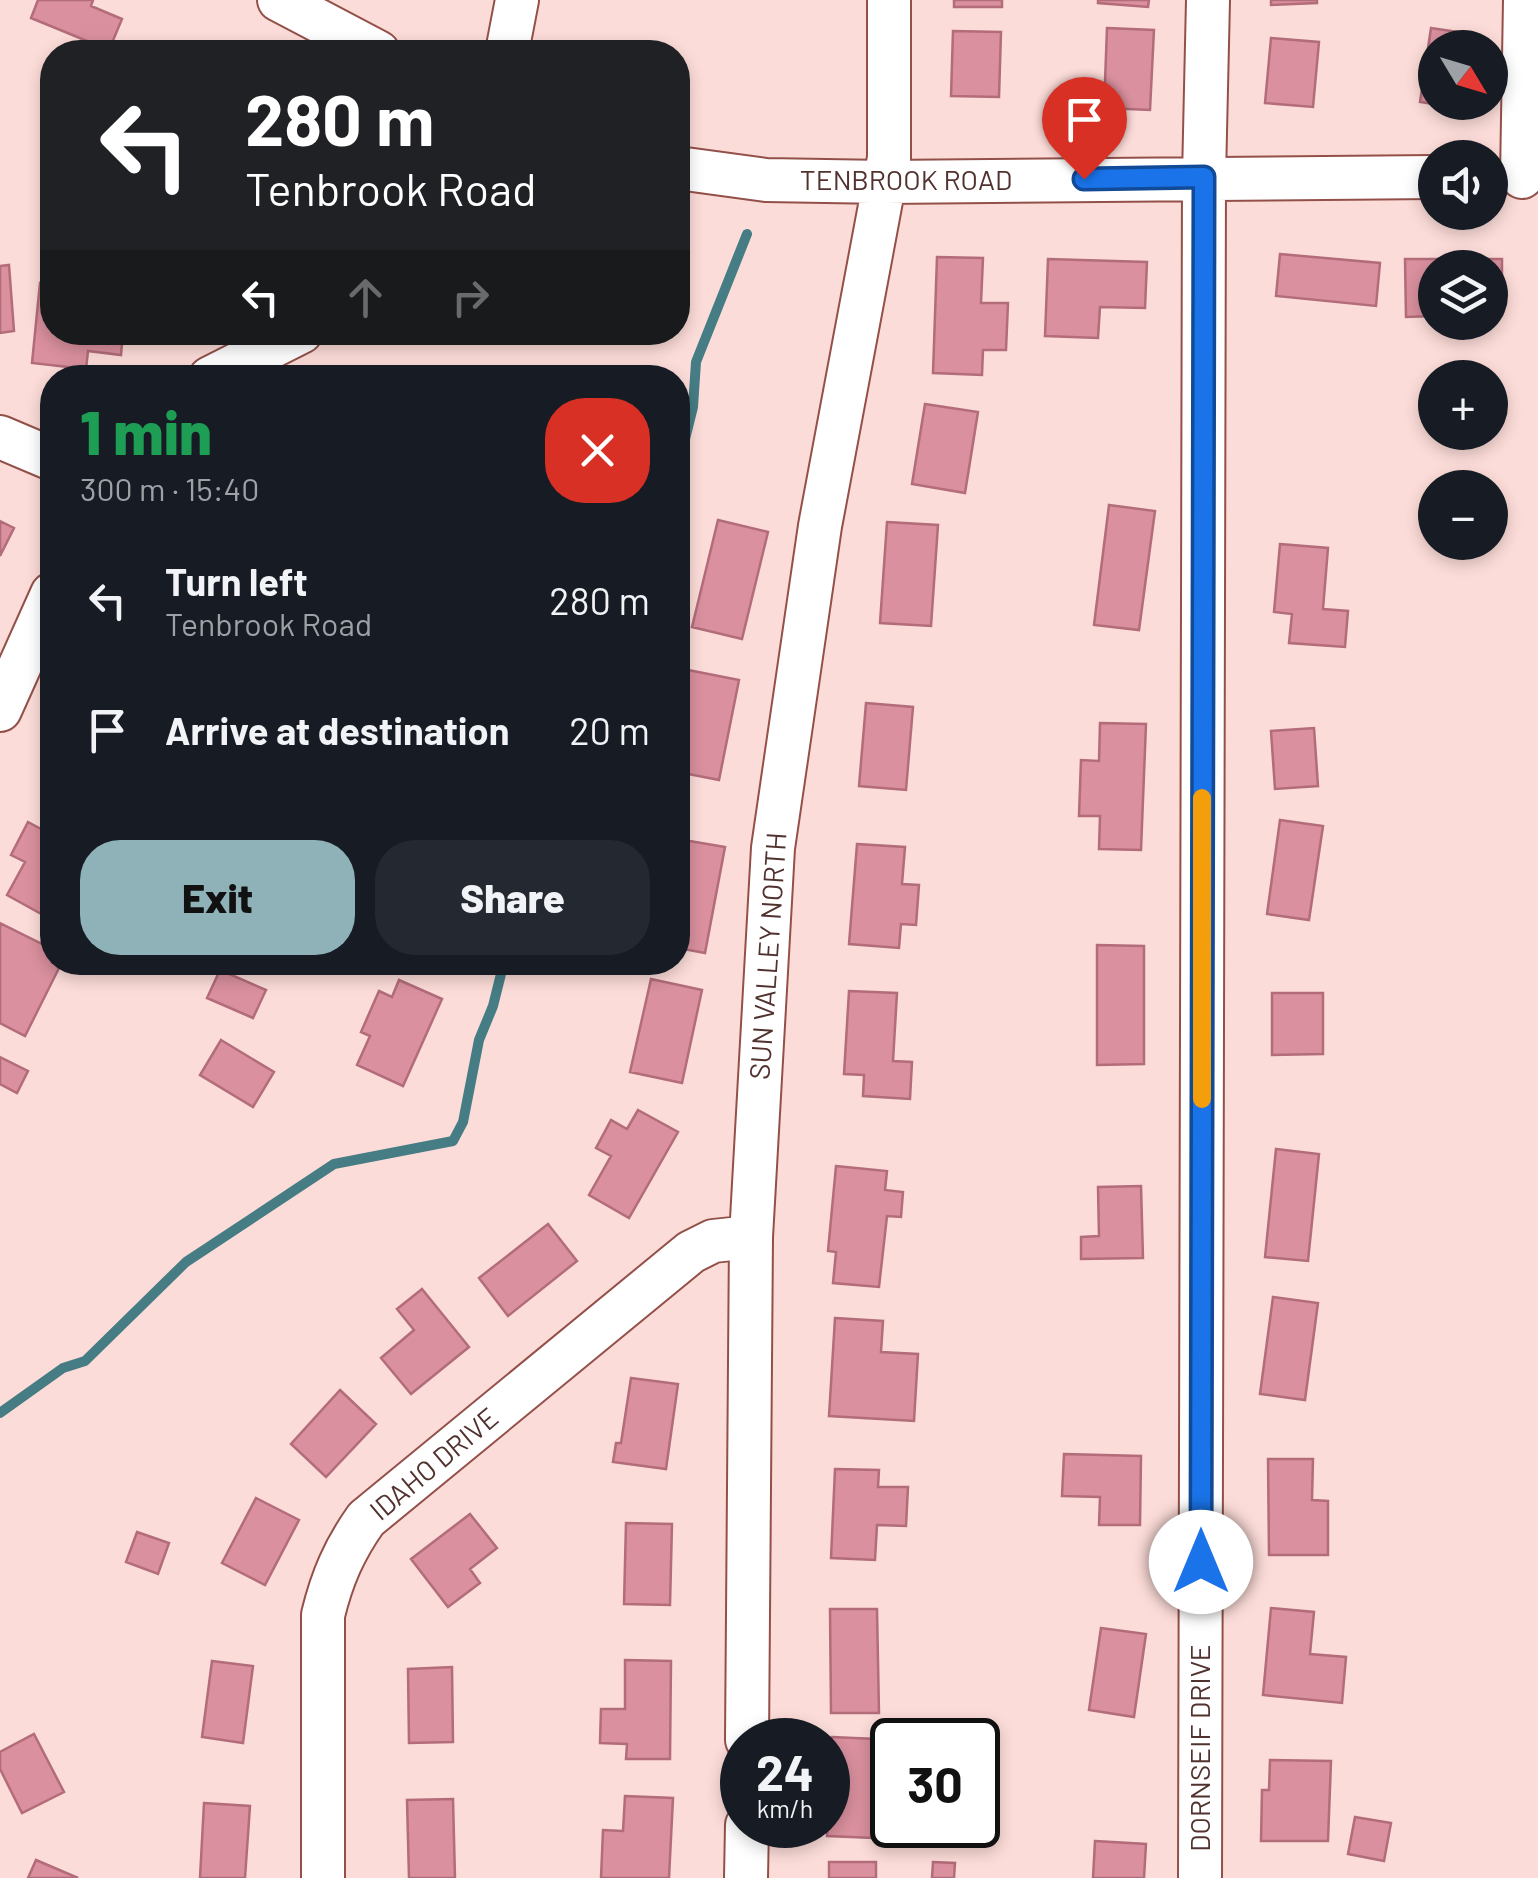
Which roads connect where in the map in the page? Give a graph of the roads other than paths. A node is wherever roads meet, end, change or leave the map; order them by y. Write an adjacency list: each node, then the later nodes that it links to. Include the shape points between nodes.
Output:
1 (280, 0): 6 (street)
2 (517, 0): 7 (street)
3 (889, 0): 12 (street, SUN VALLEY NORTH)
4 (1208, 0): 9 (street, DORNSEIF DRIVE)
5 (1525, 0): 11 (street)
6 (355, 40)
7 (509, 40)
8 (690, 170): 12 (street, TENBROOK ROAD, via 766,180)
9 (1204, 177): 10 (street, TENBROOK ROAD); 12 (street, TENBROOK ROAD); 24 (street, DORNSEIF DRIVE)
10 (1418, 177)
11 (1517, 177)
12 (886, 182): 19 (street, SUN VALLEY NORTH, via 820,526 775,831)
13 (276, 345): 14 (street)
14 (236, 365)
15 (0, 437): 16 (street)
16 (40, 454)
17 (40, 621): 18 (street)
18 (0, 710)
19 (751, 1238): 20 (street, SUN VALLEY NORTH); 22 (street, IDAHO DRIVE, via 713,1240 691,1252 366,1520 347,1546 324,1615)
20 (747, 1718)
21 (746, 1848): 23 (street)
22 (323, 1878)
23 (746, 1878)
24 (1200, 1878)

